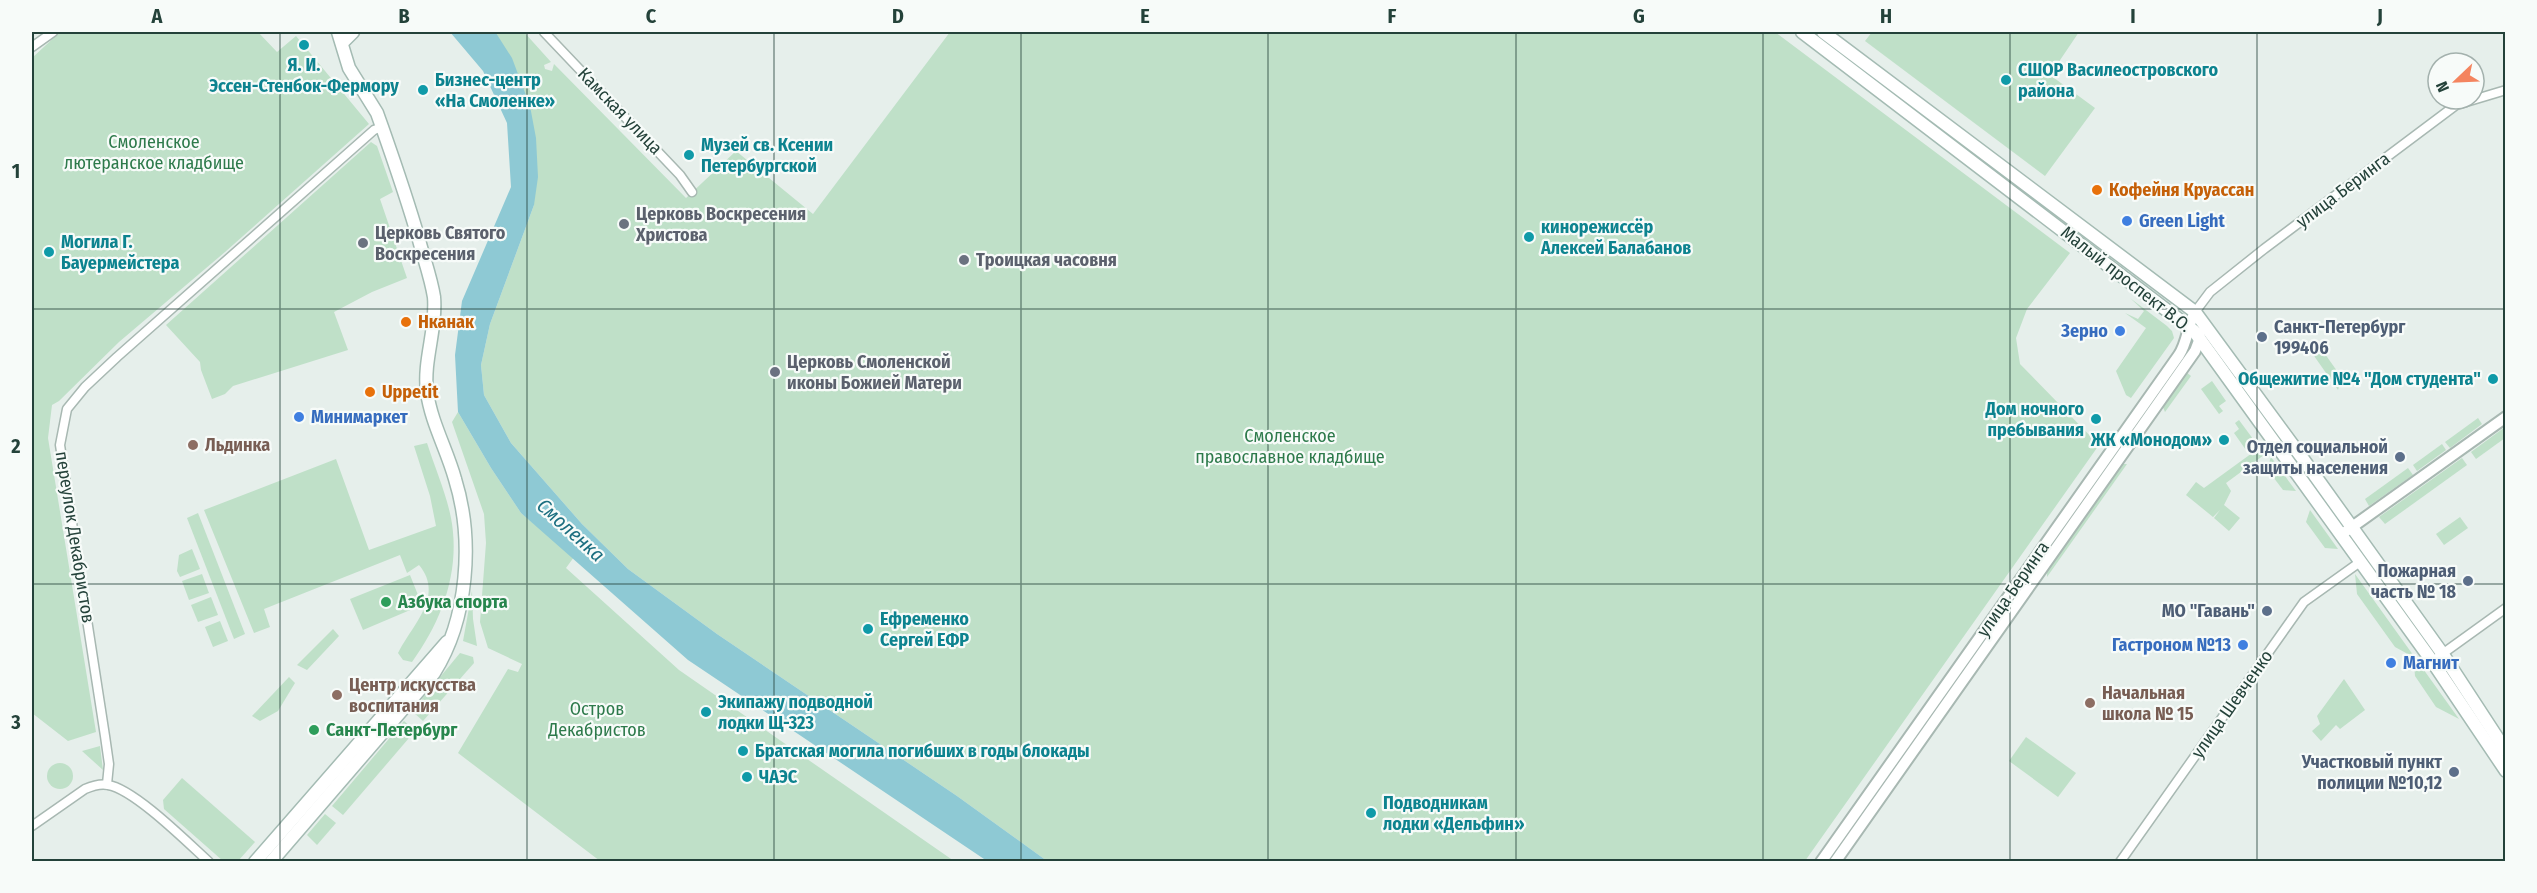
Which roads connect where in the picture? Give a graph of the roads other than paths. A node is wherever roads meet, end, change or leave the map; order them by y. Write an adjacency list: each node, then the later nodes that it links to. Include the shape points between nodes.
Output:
1 (53, 32): 8 (street)
2 (332, 32): 7 (street)
3 (353, 32): 7 (main road)
4 (544, 32): 11 (street, Камская улица)
5 (1802, 32): 13 (main road, Малый проспект В.О.)
6 (1823, 32): 12 (main road, Малый проспект В.О.)
7 (340, 37): 10 (main road, via 349,68)
8 (32, 47)
9 (2505, 90): 12 (street, улица Беринга, via 2456,105 2264,249 2210,292)
10 (382, 127): 20 (main road, via 431,284 434,313 426,364 427,394 465,518 462,592); 24 (street, переулок Декабристов, via 117,357 67,409 60,445 105,736)
11 (692, 192)
12 (2194, 312): 13 (street, улица Беринга); 14 (street); 16 (main road, Малый проспект В.О.)
13 (2188, 325): 14 (main road, Малый проспект В.О.); 29 (street, улица Беринга, via 2179,355)
14 (2200, 338): 17 (main road, Малый проспект В.О.); 30 (street, улица Беринга, via 2195,351)
15 (2505, 417): 16 (street)
16 (2352, 527): 17 (street); 21 (main road, Малый проспект В.О.)
17 (2341, 535): 18 (main road, Малый проспект В.О.)
18 (2360, 562): 21 (main road, Малый проспект В.О.); 31 (street, улица Шевченко, via 2304,602)
19 (2505, 608): 21 (street)
20 (448, 641): 27 (main road); 28 (main road, via 434,673)
21 (2437, 657): 22 (main road, Малый проспект В.О.); 23 (main road, Малый проспект В.О.)
22 (2505, 751)
23 (2505, 771)
24 (107, 784): 25 (street, via 85,789); 26 (street, via 134,797)
25 (32, 826)
26 (209, 861)
27 (255, 861)
28 (271, 861)
29 (1821, 861)
30 (1835, 861)
31 (2120, 861)

